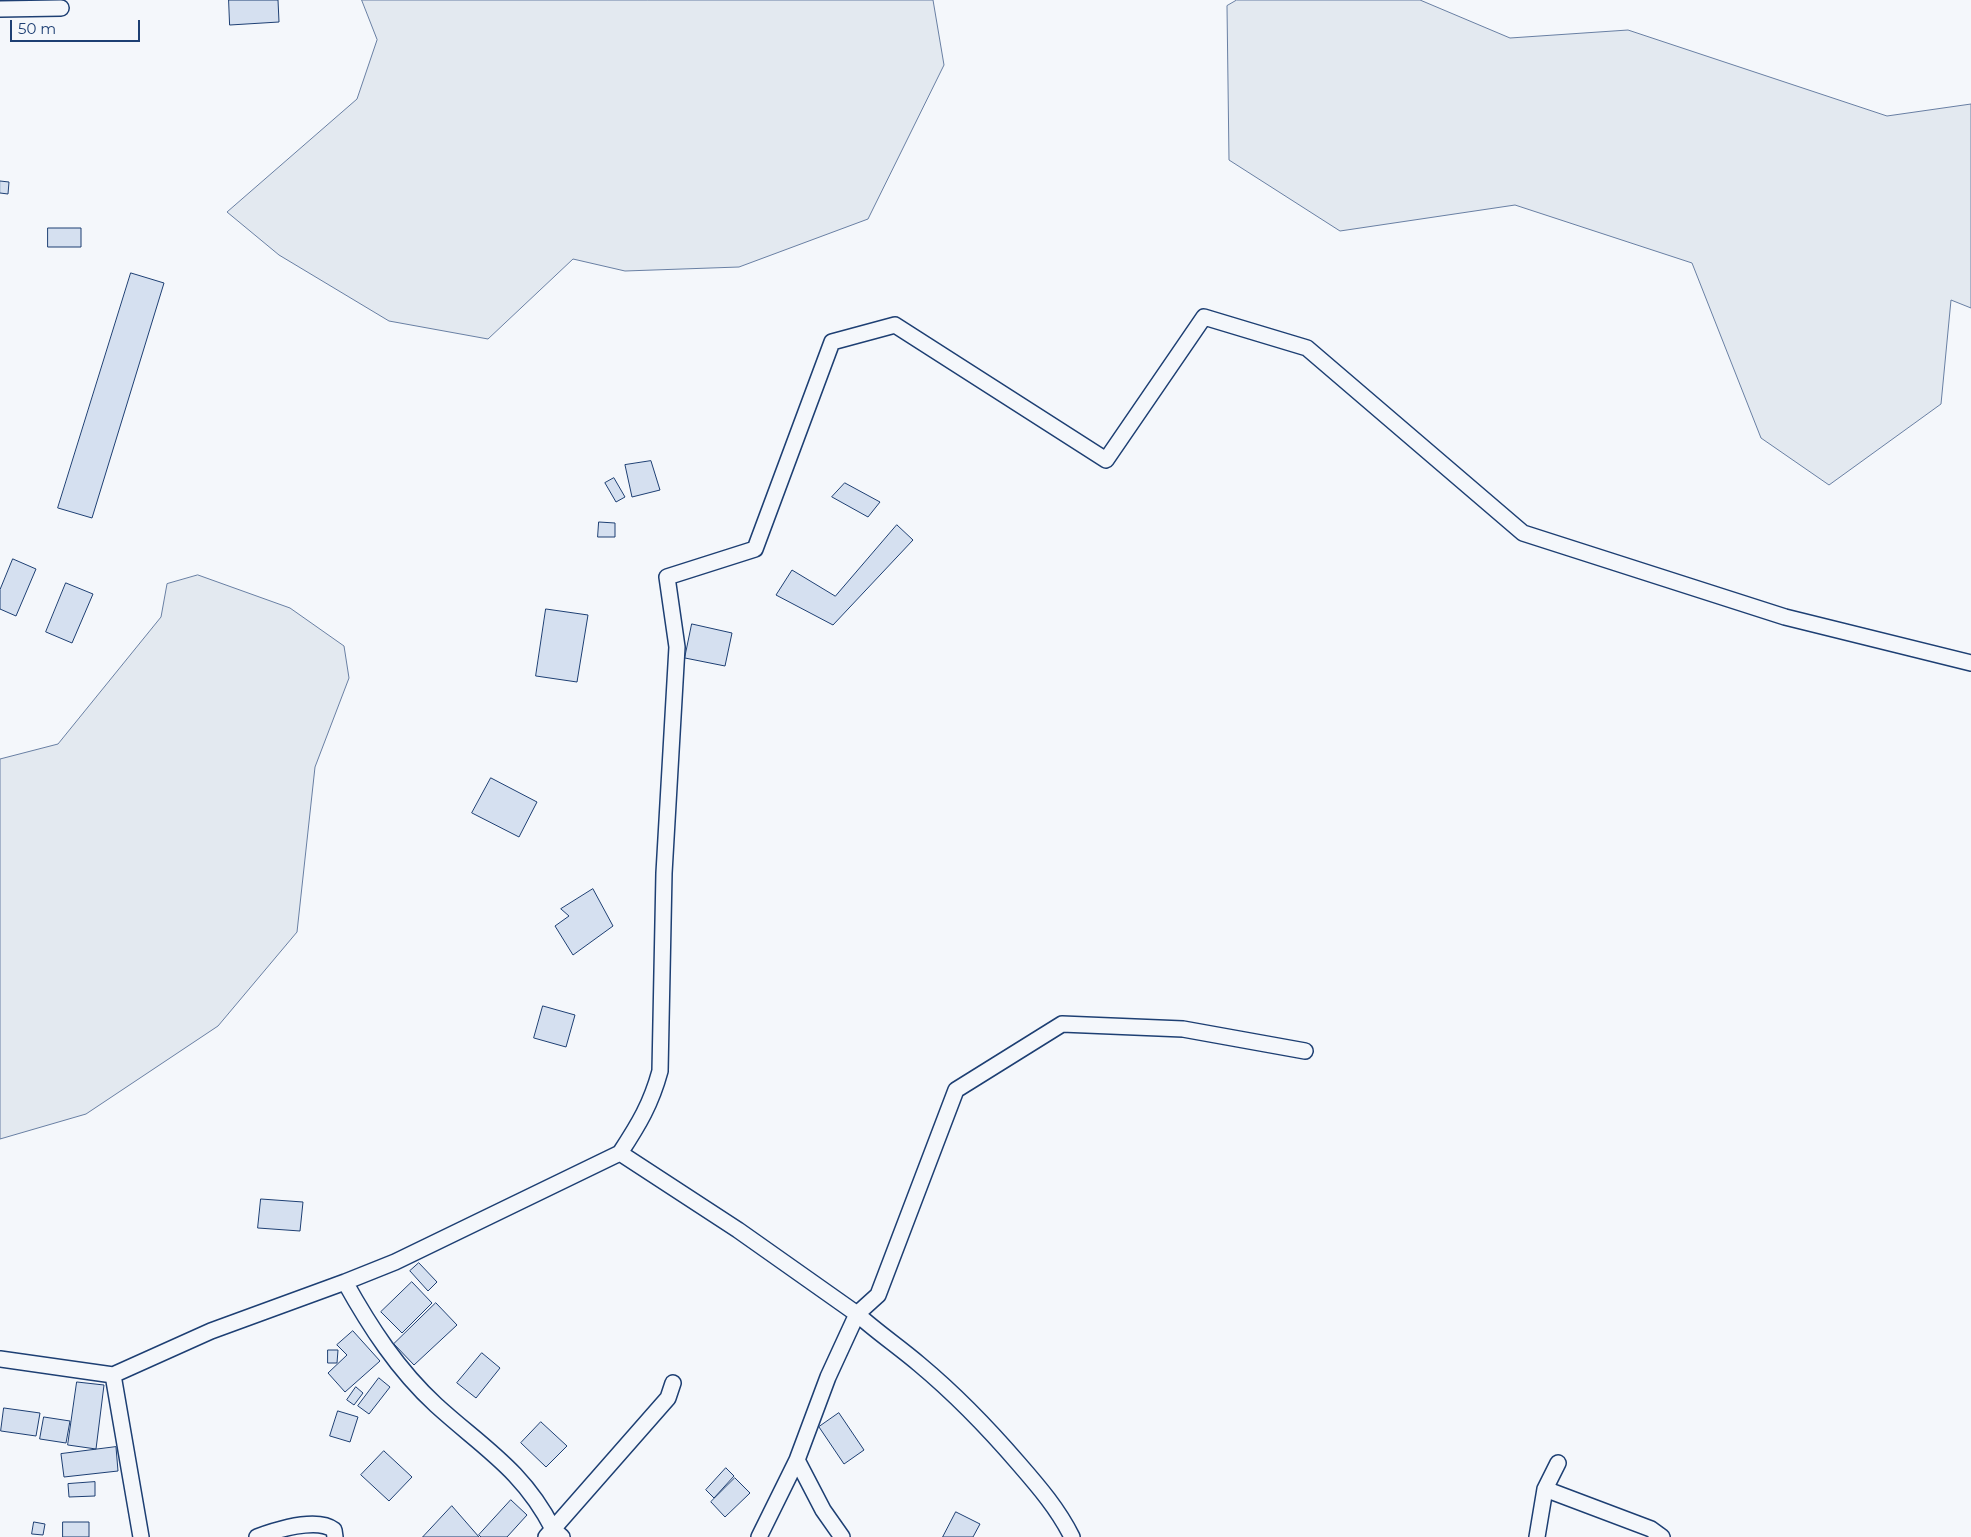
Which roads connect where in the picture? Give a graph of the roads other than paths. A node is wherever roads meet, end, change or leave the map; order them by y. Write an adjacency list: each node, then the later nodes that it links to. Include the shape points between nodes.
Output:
1 (0, 8): 2 (street)
2 (61, 8)
3 (1971, 663): 5 (street, via 1785,617 1523,533 1306,348 1204,317 1106,460 895,325 832,342 755,549 667,577 677,647 664,873 660,1071 645,1114)
4 (1305, 1050): 7 (street, via 1182,1029 1062,1024 956,1090 878,1295)
5 (620, 1153): 6 (street, via 395,1262); 7 (street, via 738,1230)
6 (345, 1282): 9 (street, via 211,1331); 14 (street, via 371,1327 413,1381 504,1463 529,1490 543,1510)
7 (857, 1314): 11 (street, via 828,1377); 20 (street, via 919,1364 996,1438 1047,1497)
8 (0, 1359): 9 (street)
9 (113, 1375): 15 (street)
10 (673, 1383): 14 (street, via 668,1398)
11 (797, 1460): 18 (street); 19 (street, via 823,1510)
12 (1558, 1463): 13 (street)
13 (1545, 1489): 21 (street); 22 (street, via 1651,1529)
14 (553, 1534)
15 (141, 1537)
16 (257, 1537): 17 (street, via 293,1527 323,1525 334,1530)
17 (335, 1537)
18 (759, 1537)
19 (842, 1537)
20 (1072, 1537)
21 (1537, 1537)
22 (1662, 1537)

